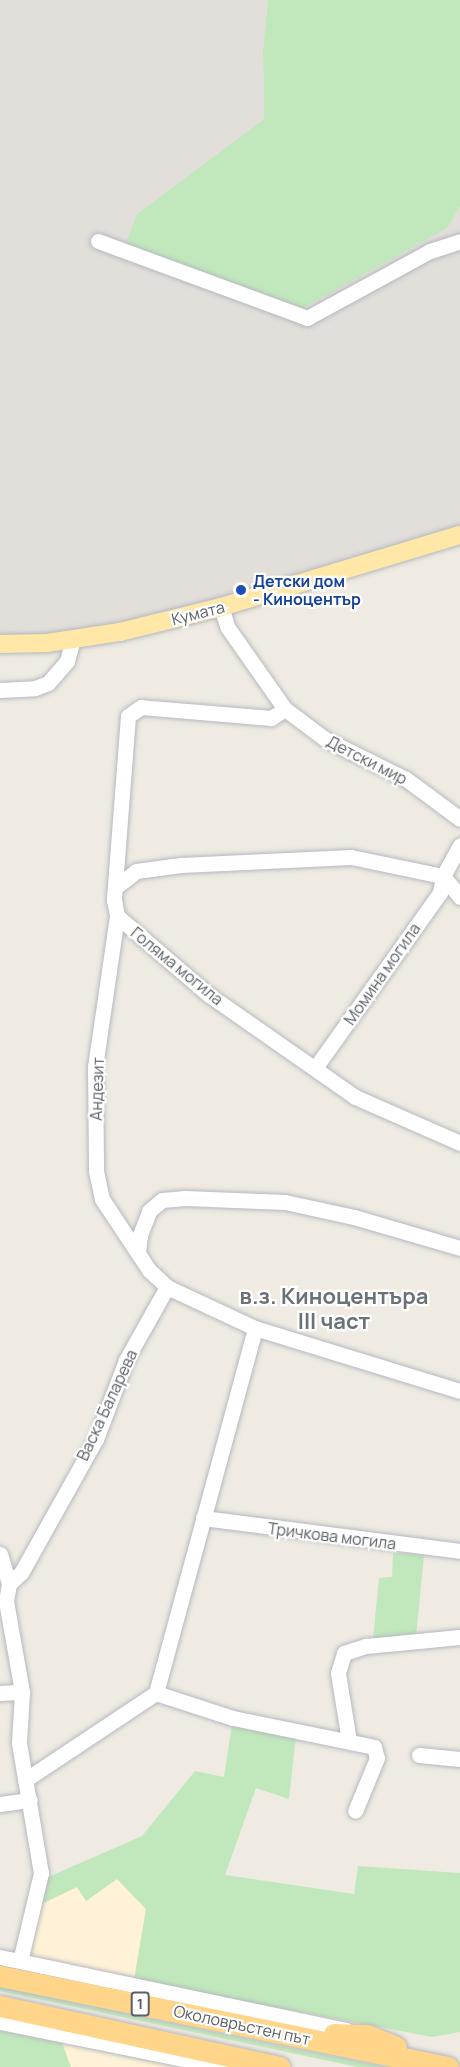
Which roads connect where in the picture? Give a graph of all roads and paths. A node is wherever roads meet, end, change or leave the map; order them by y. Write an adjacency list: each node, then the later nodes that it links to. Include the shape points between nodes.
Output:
1 (460, 241): 2 (street, via 430,251 307,318)
2 (98, 242)
3 (460, 535): 4 (main road, Кумата)
4 (221, 607): 5 (main road, Кумата); 8 (street, Детски мир, via 228,628)
5 (73, 639): 6 (main road, Кумата); 7 (street, via 67,661 48,683 35,688)
6 (0, 644)
7 (0, 690)
8 (285, 709): 9 (street, Детски мир, via 325,739 406,778); 12 (street, via 271,718 141,706 128,716)
9 (460, 819)
10 (460, 845): 11 (street)
11 (443, 876): 12 (street, via 351,857 181,865 136,871); 13 (street); 15 (street, Момина могила, via 440,893)
12 (117, 886): 14 (street, Голяма могила)
13 (460, 897)
14 (117, 916): 15 (street, Голяма могила, via 209,994); 18 (street, Андезит, via 95,1067 96,1171 102,1199)
15 (315, 1068): 16 (street, Голяма могила, via 355,1096)
16 (460, 1143)
17 (460, 1248): 18 (street, via 354,1217 285,1202 185,1198 162,1200 149,1211)
18 (138, 1252): 19 (street, via 149,1270)
19 (167, 1287): 20 (street); 25 (street, Васка Баларева, via 126,1360 96,1439 21,1573)
20 (255, 1328): 21 (street); 22 (street)
21 (460, 1391)
22 (204, 1518): 23 (street, Тричкова могила); 29 (street)
23 (460, 1551)
24 (0, 1554): 25 (street)
25 (9, 1584): 27 (street, via 6,1601)
26 (460, 1637): 30 (street, via 366,1646 344,1653 338,1673)
27 (22, 1692): 28 (street); 33 (street, via 19,1743)
28 (0, 1693)
29 (156, 1693): 30 (street, via 233,1718); 33 (street)
30 (349, 1741): 36 (street, via 374,1747 377,1758)
31 (419, 1755): 32 (street)
32 (460, 1759)
33 (25, 1780): 34 (street)
34 (30, 1800): 35 (street); 38 (street, via 41,1872 26,1922)
35 (0, 1804)
36 (355, 1810)
37 (0, 1957): 38 (street)
38 (20, 1961): 43 (street)
39 (0, 1976): 42 (highway, Околовръстен път / 1)
40 (0, 2006): 44 (highway); 45 (highway, Околовръстен път / 1)
41 (0, 2022): 44 (street)
42 (279, 2033): 43 (highway); 49 (highway, Околовръстен път / 1)
43 (367, 2035): 49 (highway)
44 (67, 2036): 46 (street)
45 (171, 2043): 46 (highway); 48 (highway, Околовръстен път / 1)
46 (111, 2046): 47 (street)
47 (224, 2067)
48 (279, 2067)
49 (446, 2067)

